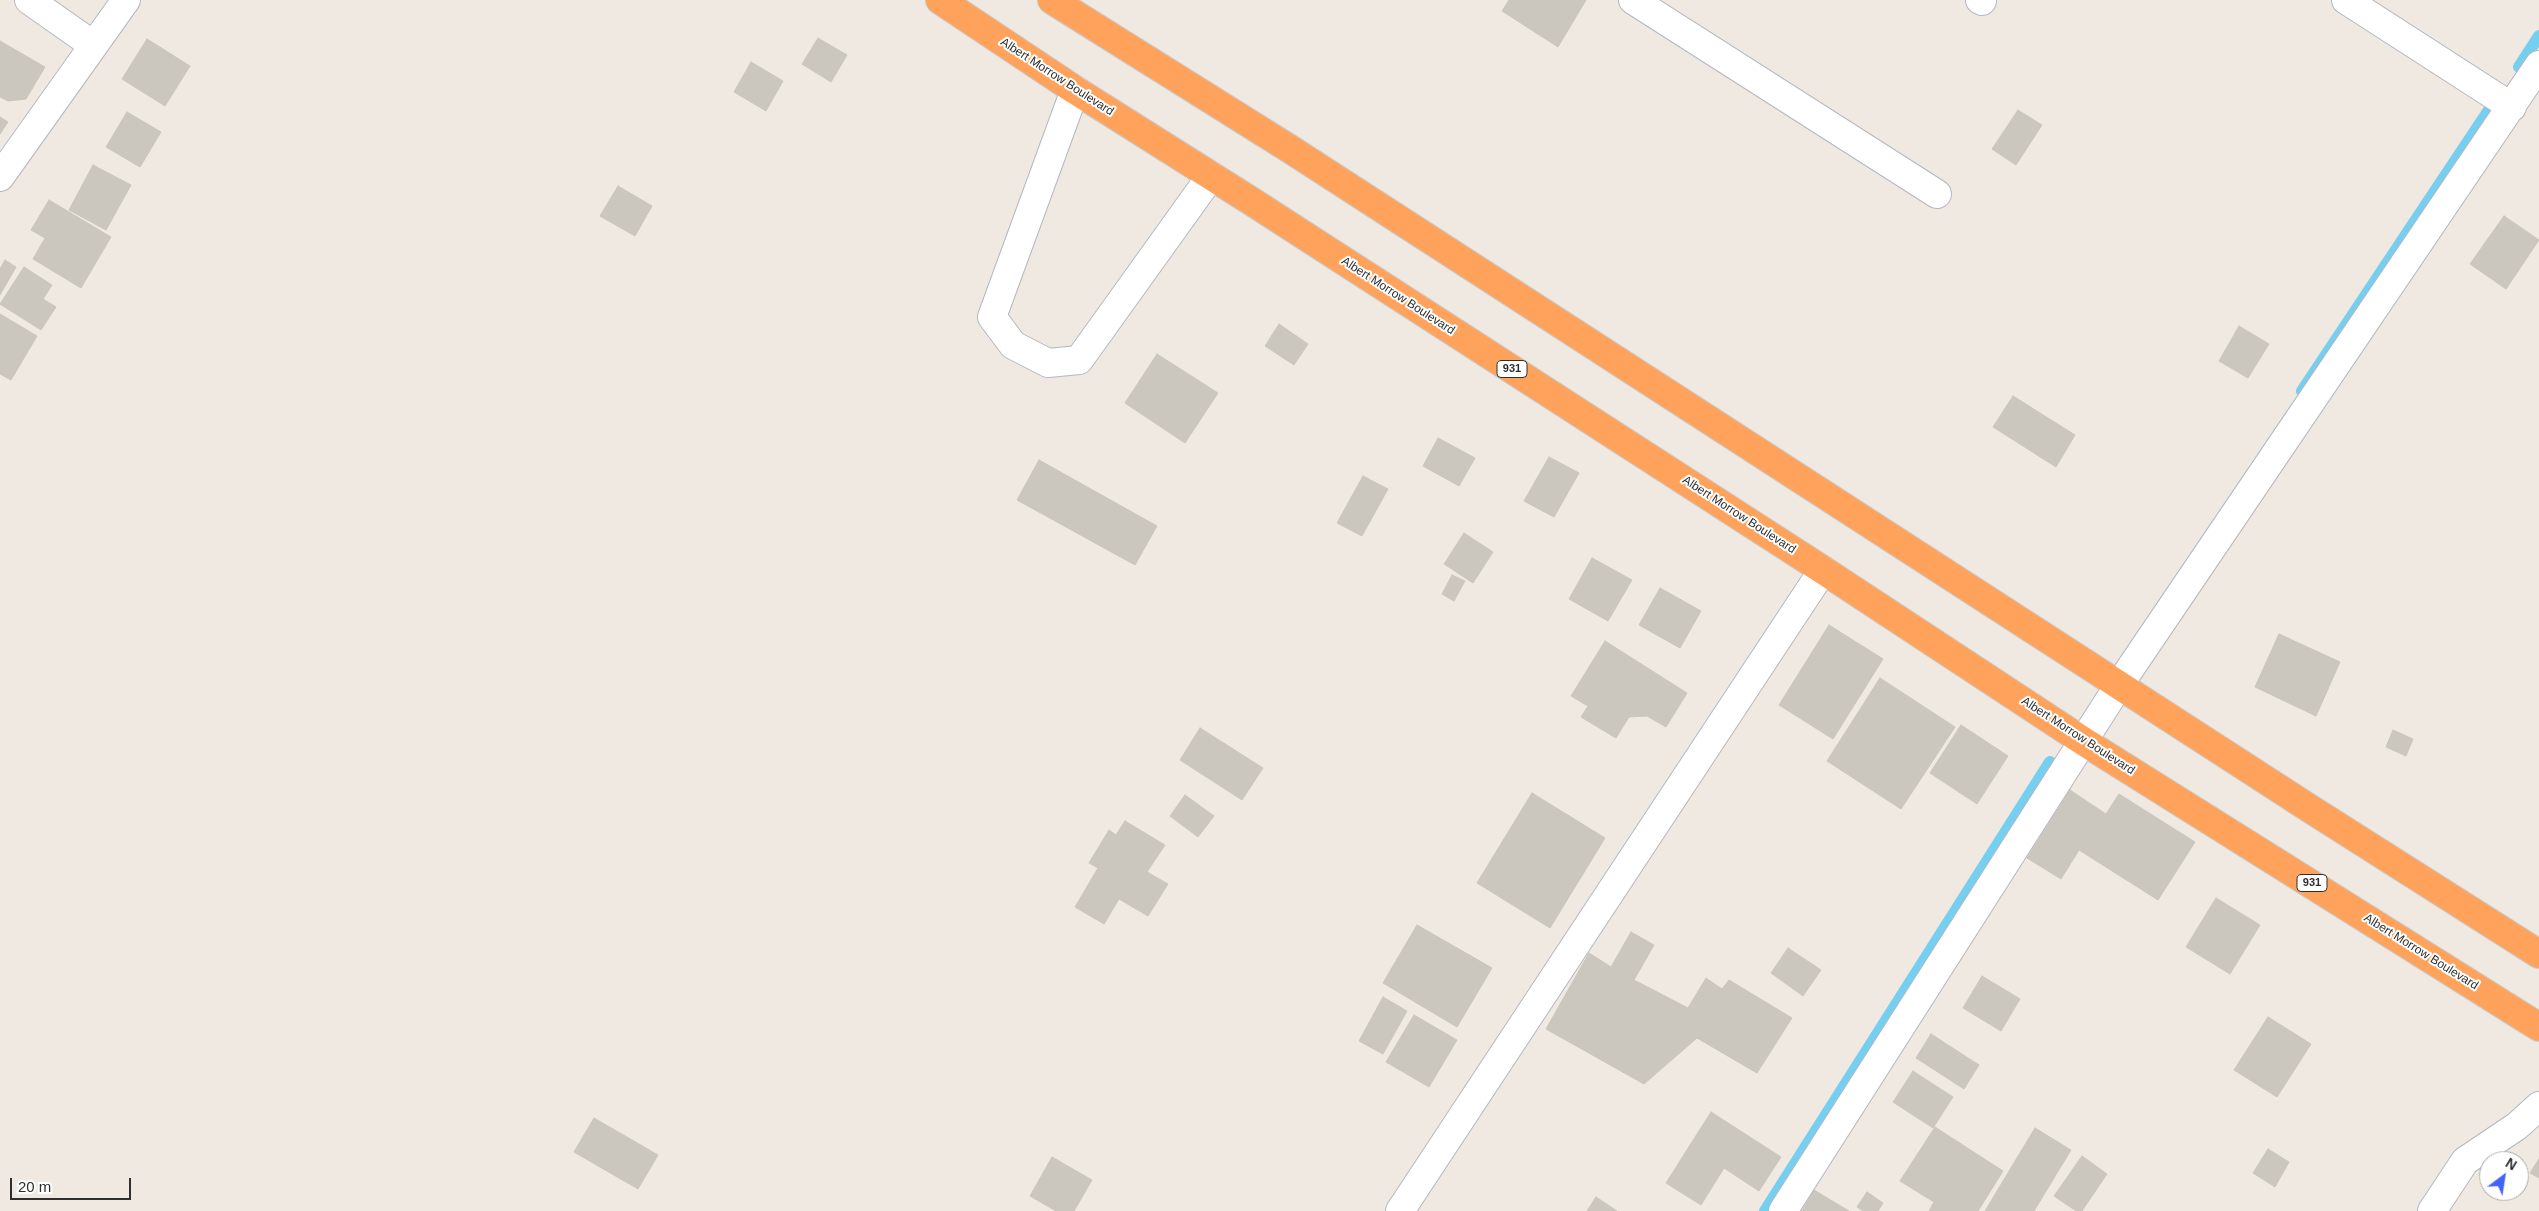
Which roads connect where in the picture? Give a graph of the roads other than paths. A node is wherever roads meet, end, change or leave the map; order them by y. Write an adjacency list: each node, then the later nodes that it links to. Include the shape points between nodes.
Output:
1 (29, 0): 7 (street)
2 (126, 0): 7 (street)
3 (940, 0): 9 (highway, Albert Morrow Boulevard / 931)
4 (1052, 0): 15 (highway, via 1307,160)
5 (1633, 0): 13 (street)
6 (2346, 0): 10 (street)
7 (93, 45): 12 (street)
8 (2539, 65): 10 (street)
9 (1075, 90): 11 (highway, Albert Morrow Boulevard / 931); 11 (street, via 992,317 1013,345 1048,364 1079,360)
10 (2512, 107): 15 (street)
11 (1211, 176): 14 (highway, Albert Morrow Boulevard / 931)
12 (0, 177)
13 (1937, 194)
14 (1824, 570): 16 (highway, Albert Morrow Boulevard / 931); 20 (street)
15 (2119, 685): 16 (street); 17 (highway)
16 (2083, 741): 18 (highway, Albert Morrow Boulevard / 931); 21 (street)
17 (2539, 954)
18 (2539, 1027)
19 (2539, 1106): 22 (street, via 2517,1126 2465,1161)
20 (1400, 1211)
21 (1783, 1211)
22 (2432, 1211)

